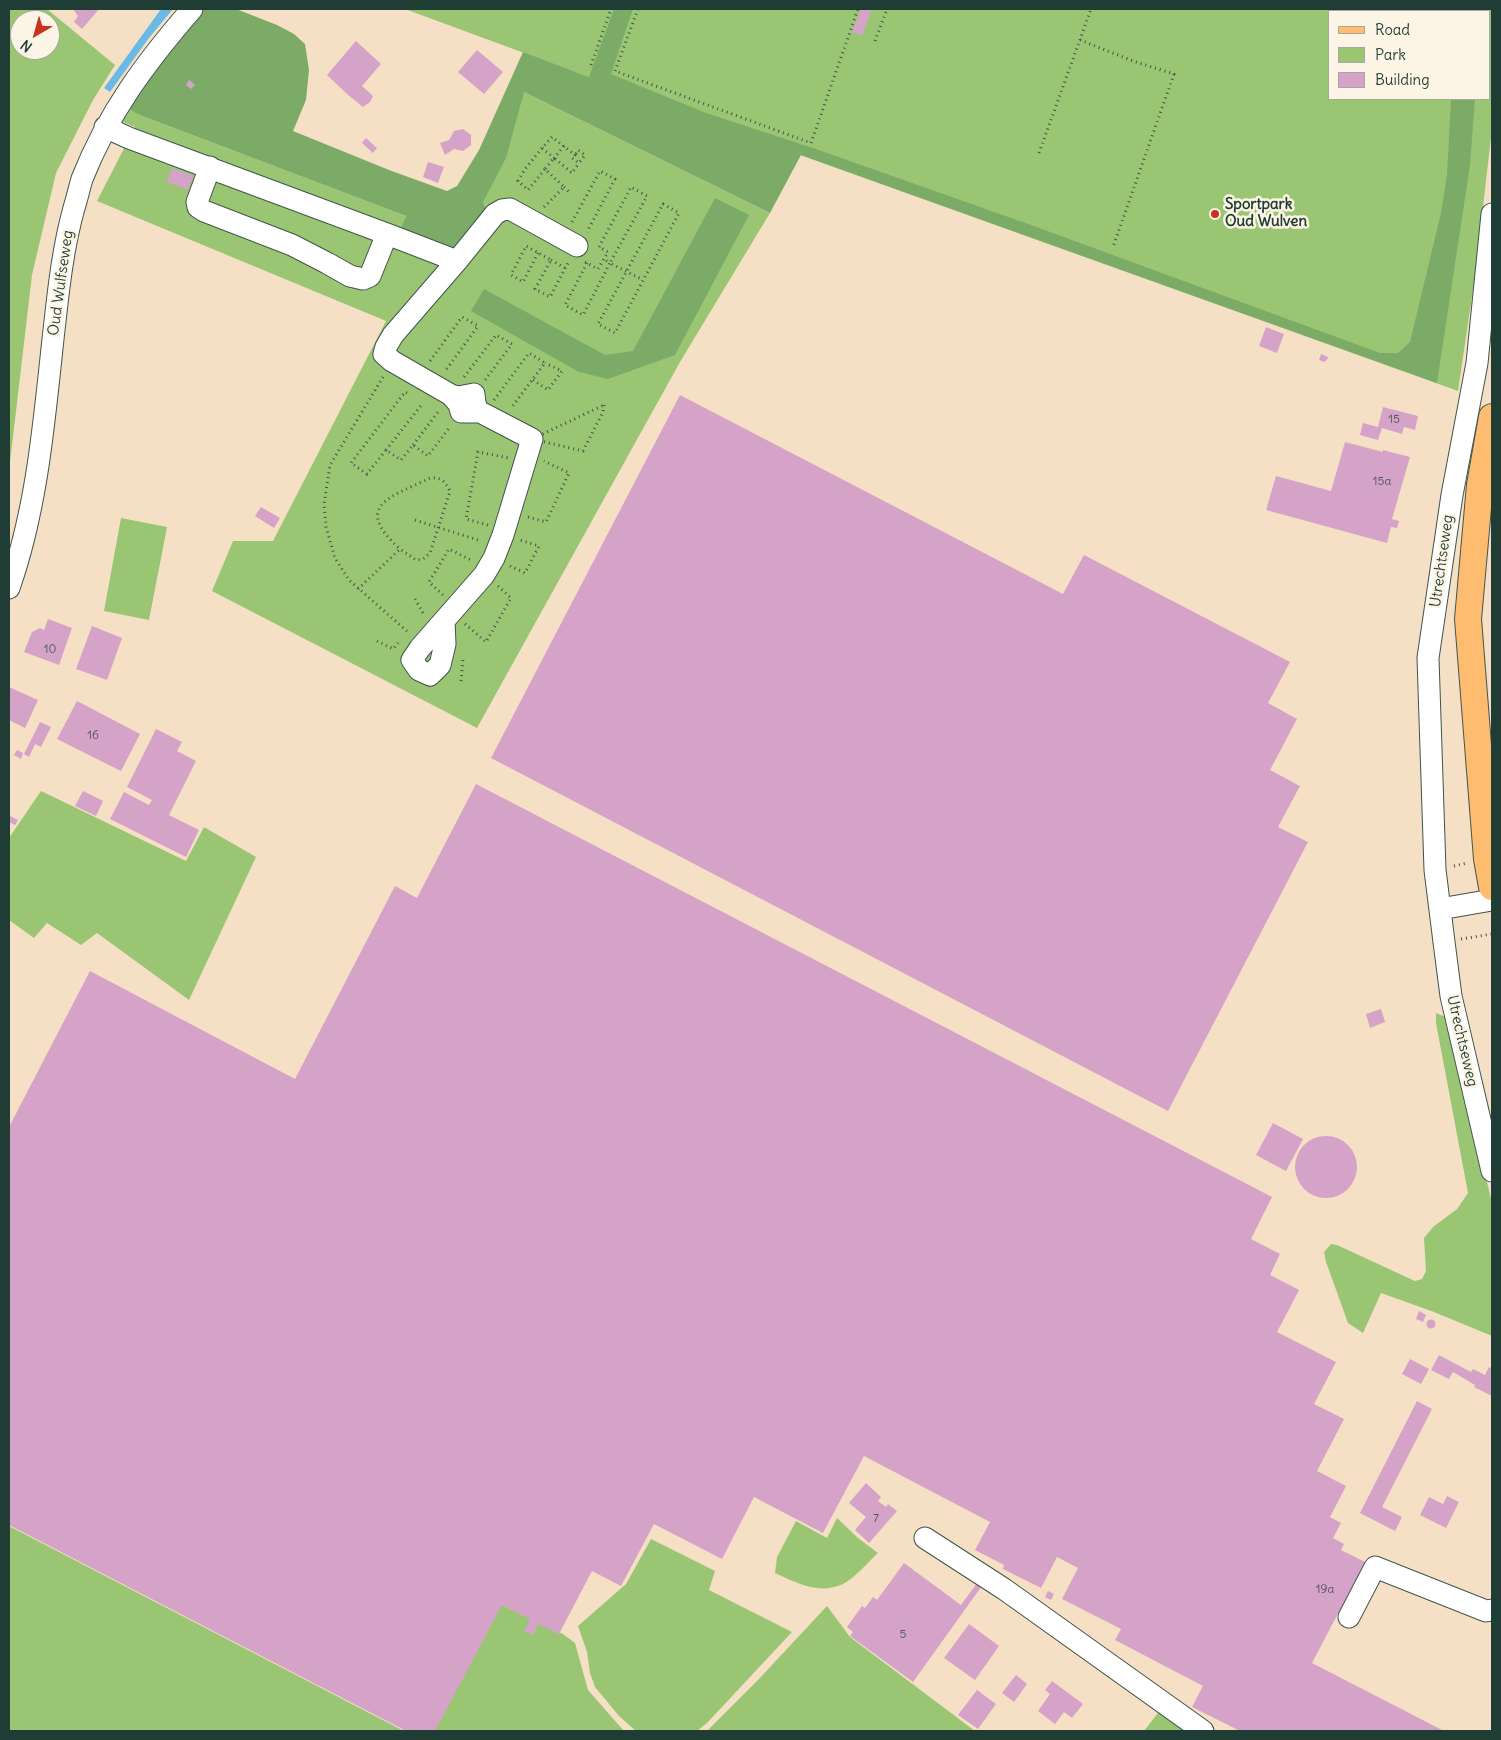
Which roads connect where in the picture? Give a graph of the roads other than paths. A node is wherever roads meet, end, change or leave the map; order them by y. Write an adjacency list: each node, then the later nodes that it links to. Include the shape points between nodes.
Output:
1 (192, 9): 2 (street, Oud Wulfseweg, via 136,78)
2 (105, 127): 3 (street); 11 (street, Oud Wulfseweg, via 82,181 66,238 39,463)
3 (210, 167): 5 (street); 5 (street, via 198,207 292,246 350,276 363,279 370,276)
4 (1492, 214): 15 (street, Utrechtseweg, via 1477,363 1452,495 1428,658 1435,870)
5 (387, 234): 7 (street)
6 (584, 247): 7 (street, via 510,209 495,214)
7 (456, 261): 8 (street, via 393,335 384,354 392,362)
8 (463, 399)
9 (484, 414): 12 (street, via 528,451 498,546)
10 (1492, 418): 13 (main road, Utrechtseweg, via 1480,485 1468,620 1487,859)
11 (9, 588)
12 (450, 613): 12 (street, via 414,634 412,660 419,670 430,675 440,665)
13 (1492, 886)
14 (1492, 900): 15 (street)
15 (1440, 909): 16 (street, Utrechtseweg, via 1451,996)
16 (1492, 1171)
17 (925, 1538): 20 (street, via 1004,1589)
18 (1492, 1610): 19 (street, via 1486,1611 1375,1567)
19 (1350, 1617)
20 (1203, 1731)

